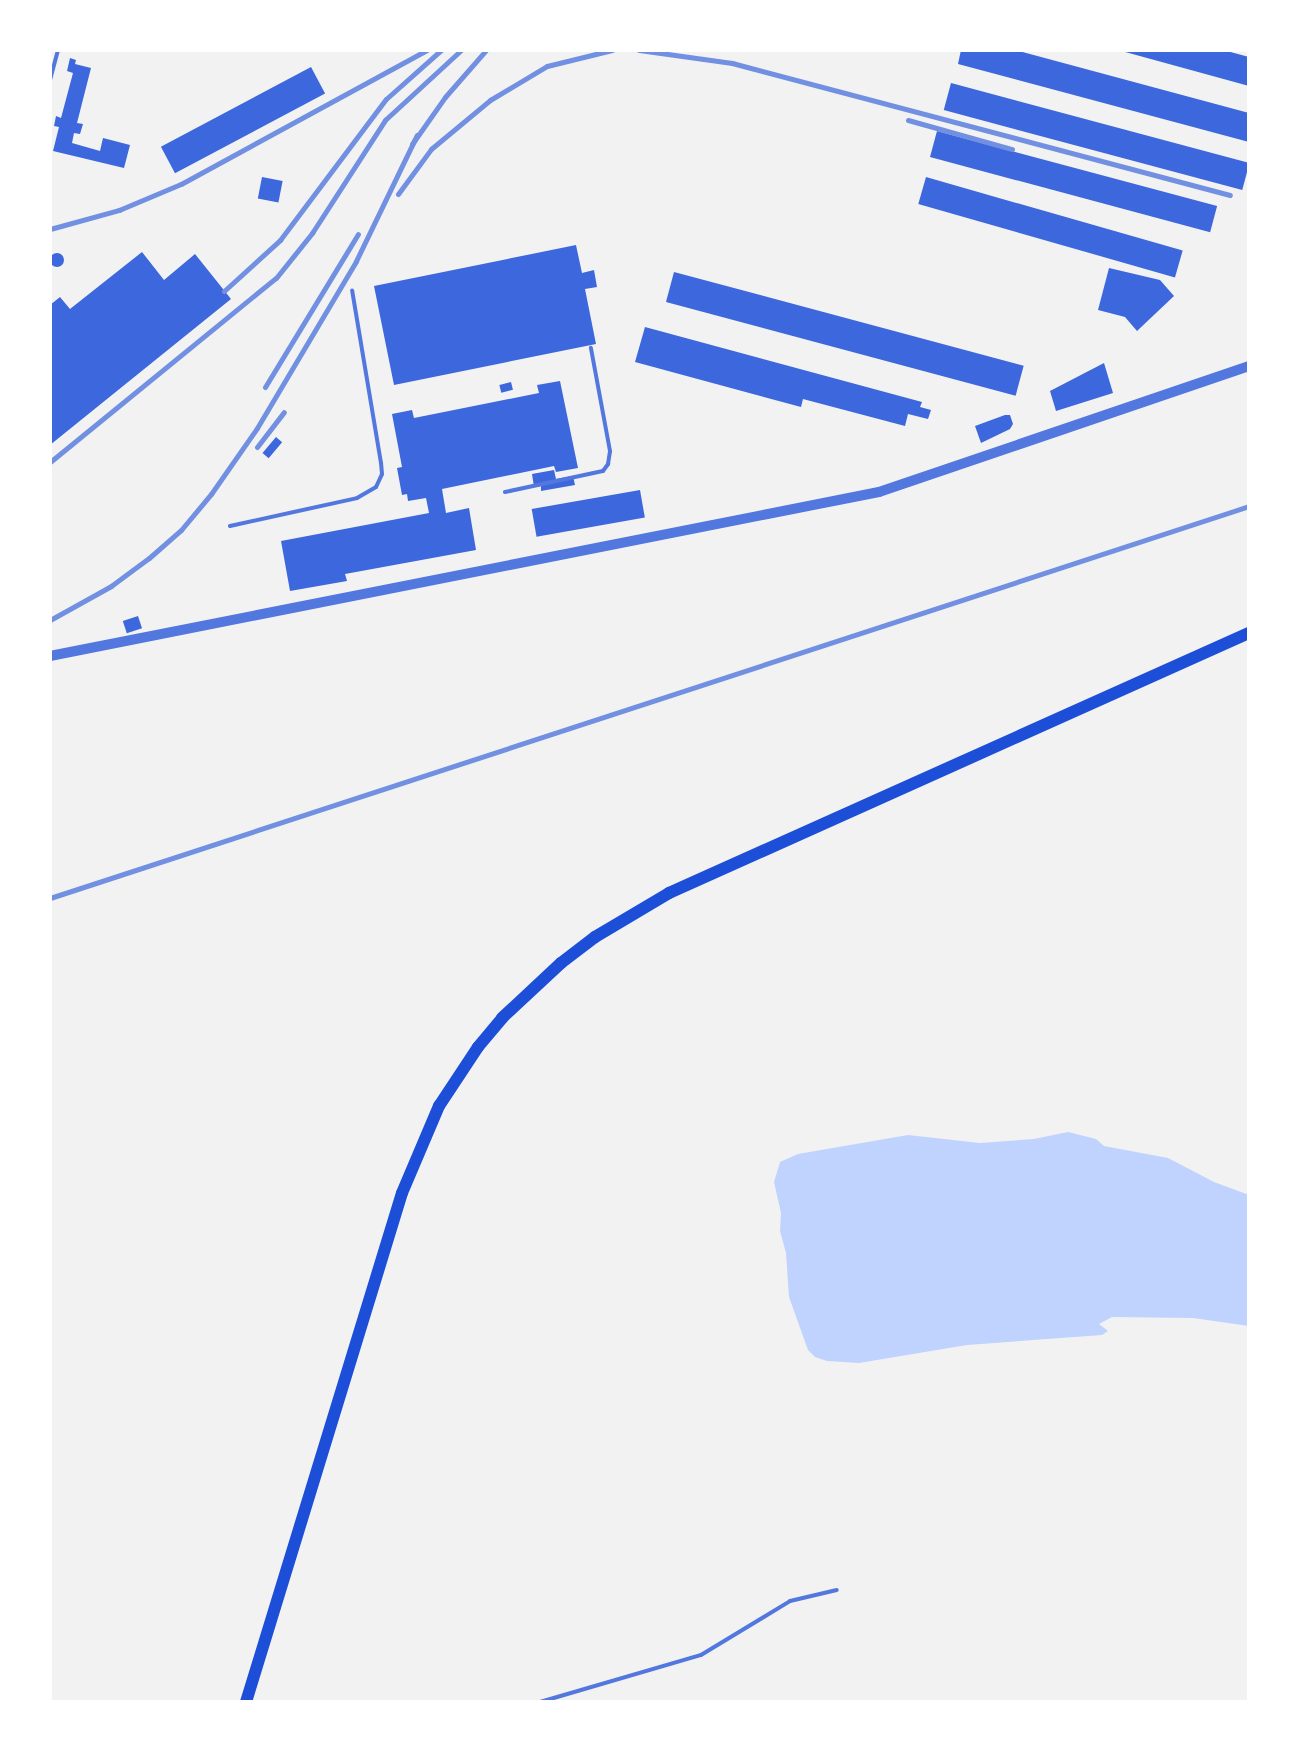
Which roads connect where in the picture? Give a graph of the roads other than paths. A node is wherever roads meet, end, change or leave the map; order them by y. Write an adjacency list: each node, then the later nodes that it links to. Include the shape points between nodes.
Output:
1 (58, 50): 2 (lane)
2 (50, 80)
3 (352, 290): 7 (lane, via 381,463 376,487 357,498)
4 (591, 348): 6 (lane, via 608,464 603,471)
5 (1249, 366): 9 (street, via 879,492)
6 (505, 492)
7 (230, 526)
8 (1249, 633): 11 (main road, via 669,893 572,954 502,1018 439,1106 402,1193)
9 (50, 656)
10 (837, 1590): 12 (lane, via 790,1601 701,1655)
11 (246, 1702)
12 (540, 1702)

